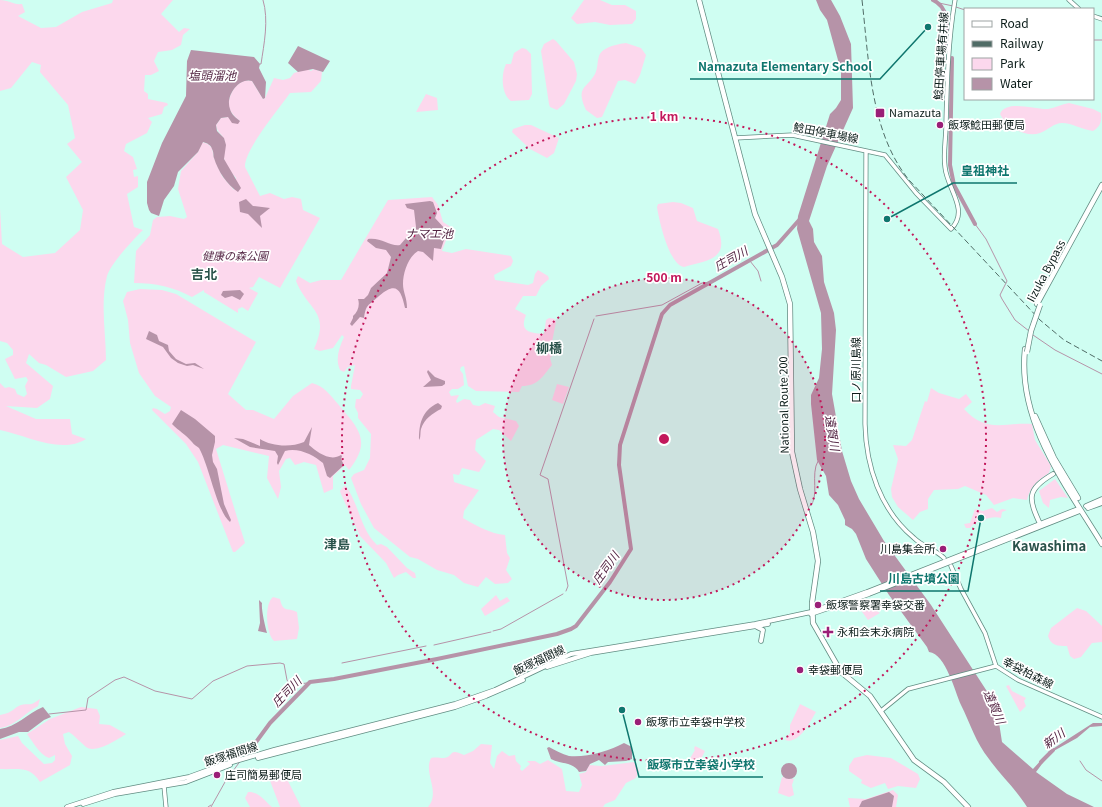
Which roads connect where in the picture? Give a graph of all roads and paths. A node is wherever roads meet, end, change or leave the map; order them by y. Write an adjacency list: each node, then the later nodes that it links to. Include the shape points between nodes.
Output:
1 (699, 0): 5 (highway, National Route 200)
2 (955, 0): 6 (main road, 鯰田停車場有井線, via 947,85 945,163 948,181 959,209 954,226 950,230 888,157)
3 (1069, 0): 4 (main road)
4 (1078, 8)
5 (735, 138): 6 (main road, 鯰田停車場線, via 793,135); 22 (highway, National Route 200, via 755,214 782,277 790,304 792,452 818,553)
6 (865, 150): 20 (main road, 口ノ原川島線, via 867,454 877,488 897,520 920,543 935,550)
7 (1102, 185): 9 (highway, Iizuka Bypass)
8 (1102, 192): 9 (highway)
9 (1078, 234): 10 (highway, bridge, via 1039,304)
10 (1026, 351): 11 (highway, via 1026,394 1034,424); 18 (highway, via 1027,384 1038,424 1054,458)
11 (1046, 450): 12 (main road, via 1054,466); 13 (highway)
12 (1053, 474): 13 (main road, via 1060,476); 17 (main road, via 1038,484 1032,495 1032,503)
13 (1071, 492): 19 (highway)
14 (1102, 499): 15 (main road, via 1087,507)
15 (1102, 503)
16 (1079, 510): 17 (main road, 飯塚福間線)
17 (1041, 525): 22 (main road, 飯塚福間線)
18 (1102, 538)
19 (1102, 544)
20 (944, 558)
21 (951, 566): 25 (main road, via 984,633)
22 (812, 613): 23 (main road, 飯塚福間線); 26 (highway, National Route 200, via 815,630 841,672 870,696); 29 (main road, 飯塚福間線, via 571,654 495,690 455,704 270,751 185,779 113,792)
23 (755, 627): 24 (main road, via 763,630); 28 (main road, 飯塚福間線, via 577,656 548,666 495,693 466,704 255,758 186,782)
24 (761, 640)
25 (995, 666): 26 (main road, 幸袋柏森線, via 908,689); 27 (main road, 幸袋柏森線, via 1018,680)
26 (881, 711): 32 (highway, National Route 200, via 914,760 944,782)
27 (1102, 716)
28 (164, 786): 30 (main road, 飯塚福間線, via 116,794); 31 (main road)
29 (67, 807)
30 (75, 807)
31 (166, 807)
32 (968, 807)

